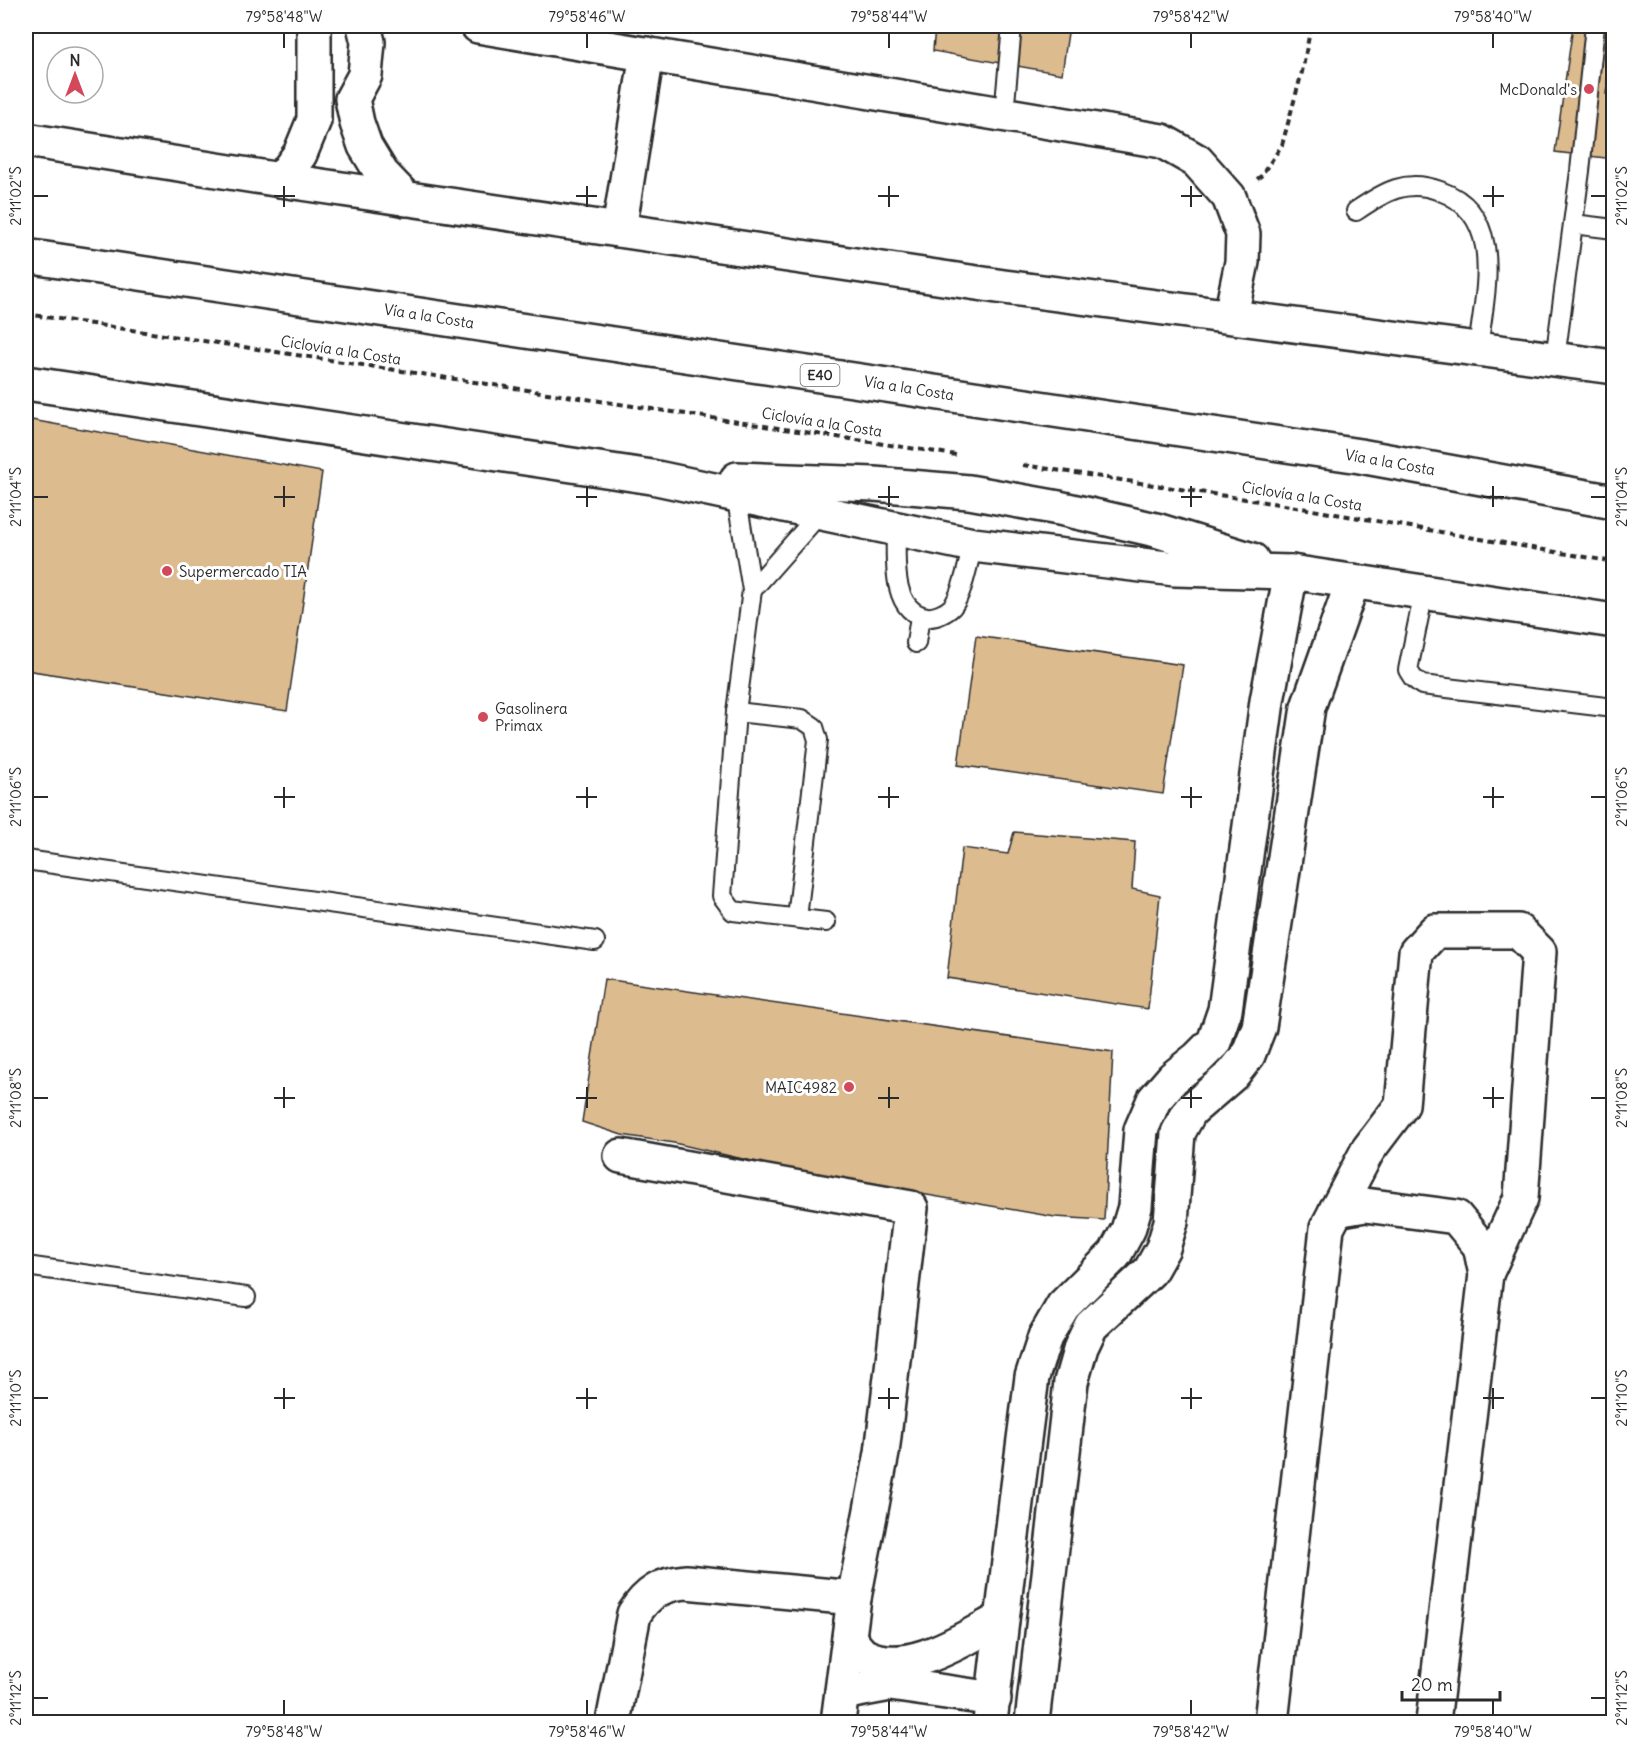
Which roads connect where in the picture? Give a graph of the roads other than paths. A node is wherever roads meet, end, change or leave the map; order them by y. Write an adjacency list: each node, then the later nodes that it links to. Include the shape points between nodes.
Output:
1 (314, 26): 11 (main road, via 314,120 300,154)
2 (358, 26): 8 (main road, via 348,40 347,74)
3 (364, 26): 8 (main road, via 368,42 365,75)
4 (478, 26): 7 (main road)
5 (1012, 26): 9 (lane)
6 (1595, 26): 14 (lane)
7 (647, 54): 9 (main road); 16 (main road)
8 (352, 99): 12 (main road, via 365,146 382,174)
9 (1004, 114): 18 (main road, via 1162,141 1197,161 1229,197 1243,234 1242,262)
10 (26, 140): 11 (main road)
11 (281, 180): 12 (main road)
12 (406, 199): 16 (main road)
13 (1356, 211): 19 (lane, via 1383,193 1408,186 1427,186 1450,194 1468,207 1483,232 1488,264)
14 (1573, 224): 15 (lane); 20 (lane)
15 (1614, 229)
16 (619, 230): 18 (main road, via 1004,287)
17 (26, 256): 25 (main road, Vía a la Costa / E40, via 1360,456)
18 (1231, 315): 19 (main road)
19 (1478, 349): 20 (main road)
20 (1555, 359): 21 (main road)
21 (1614, 367)
22 (26, 383): 23 (main road)
23 (652, 477): 24 (main road); 29 (main road, via 874,484 969,492 1156,530)
24 (736, 494): 26 (main road); 31 (lane)
25 (1614, 502)
26 (820, 513): 27 (main road); 31 (lane)
27 (896, 528): 28 (main road); 33 (lane, via 901,594 909,609)
28 (973, 545): 29 (main road, via 1175,568); 33 (lane, via 953,606 939,615)
29 (1291, 572): 30 (main road); 47 (main road, via 1267,701 1225,1010 1214,1042 1154,1100 1141,1130 1135,1207 1115,1254 1063,1306 1045,1337 1032,1377)
30 (1353, 581): 32 (main road); 48 (main road, via 1308,707 1259,1027 1248,1055 1233,1074 1190,1111 1178,1132 1171,1222 1163,1248 1150,1271 1091,1326 1081,1347 1071,1382)
31 (752, 590): 37 (lane)
32 (1424, 592): 34 (main road); 36 (lane, via 1408,670 1422,685)
33 (920, 616): 35 (lane)
34 (1614, 621)
35 (916, 643)
36 (1614, 708)
37 (736, 712): 39 (lane, via 722,896 733,911); 39 (lane, via 802,719 814,728 818,740)
38 (26, 860): 41 (lane)
39 (797, 918): 40 (lane)
40 (826, 922)
41 (595, 940)
42 (621, 1156): 49 (main road, via 910,1208 882,1453)
43 (1336, 1210): 45 (main road, via 1365,1205 1456,1217 1480,1246); 45 (main road, via 1368,1150 1402,1106 1416,952 1435,931 1518,931 1539,952 1521,1198); 56 (main road, via 1327,1228)
44 (26, 1266): 46 (lane)
45 (1486, 1274): 57 (main road)
46 (246, 1298)
47 (1017, 1494): 48 (main road); 50 (main road)
48 (1057, 1499): 55 (main road)
49 (855, 1598): 51 (main road); 54 (main road, via 686,1582 654,1590 634,1614)
50 (1001, 1619): 51 (main road, via 922,1659 892,1663 864,1656); 53 (main road)
51 (849, 1639): 52 (main road)
52 (840, 1708): 53 (main road, via 890,1684)
53 (992, 1711)
54 (613, 1722)
55 (1032, 1722)
56 (1271, 1722)
57 (1433, 1722)

